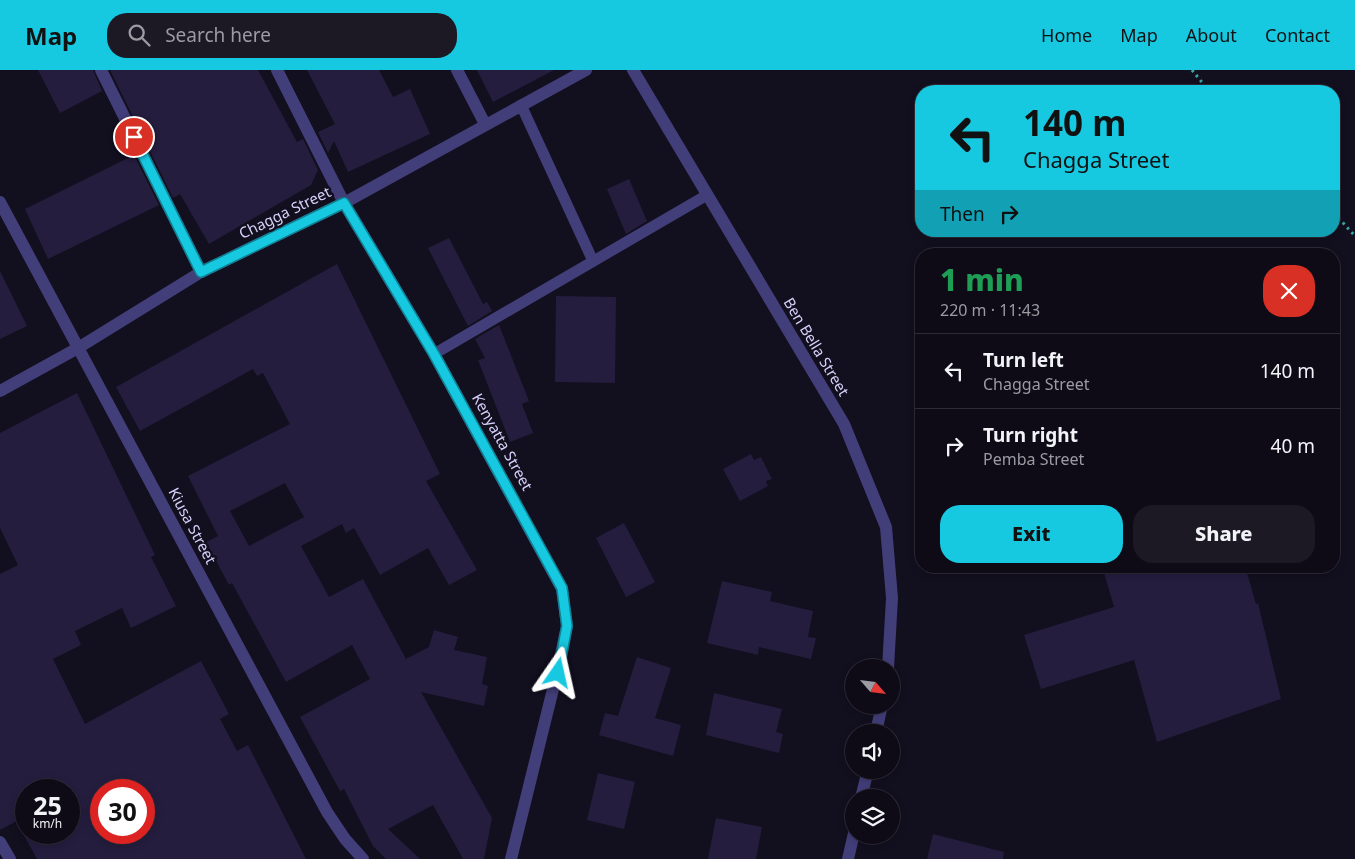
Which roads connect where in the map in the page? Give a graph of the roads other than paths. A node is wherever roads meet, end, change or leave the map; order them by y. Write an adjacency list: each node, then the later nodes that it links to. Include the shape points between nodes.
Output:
1 (101, 70): 12 (street)
2 (277, 70): 10 (street, Kenyatta Street)
3 (457, 70): 7 (street)
4 (586, 70): 6 (street, Chagga Street)
5 (633, 70): 8 (street, Ben Bella Street)
6 (521, 105): 7 (street, Chagga Street); 11 (lane)
7 (485, 124): 10 (street, Chagga Street)
8 (707, 195): 11 (lane); 16 (street, Ben Bella Street, via 844,424 886,527 892,598)
9 (0, 202): 13 (street, Kiusa Street)
10 (344, 203): 12 (street, Chagga Street); 14 (street, Kenyatta Street)
11 (594, 261): 14 (lane)
12 (201, 272): 13 (street, Chagga Street)
13 (78, 348): 15 (street, Chagga Street); 20 (street, Kiusa Street, via 327,812 345,840)
14 (434, 354): 21 (street, Kenyatta Street, via 562,588 567,626)
15 (0, 391)
16 (889, 659)
17 (0, 842): 19 (street)
18 (851, 844): 22 (street)
19 (10, 859)
20 (363, 859)
21 (511, 859)
22 (848, 859)

